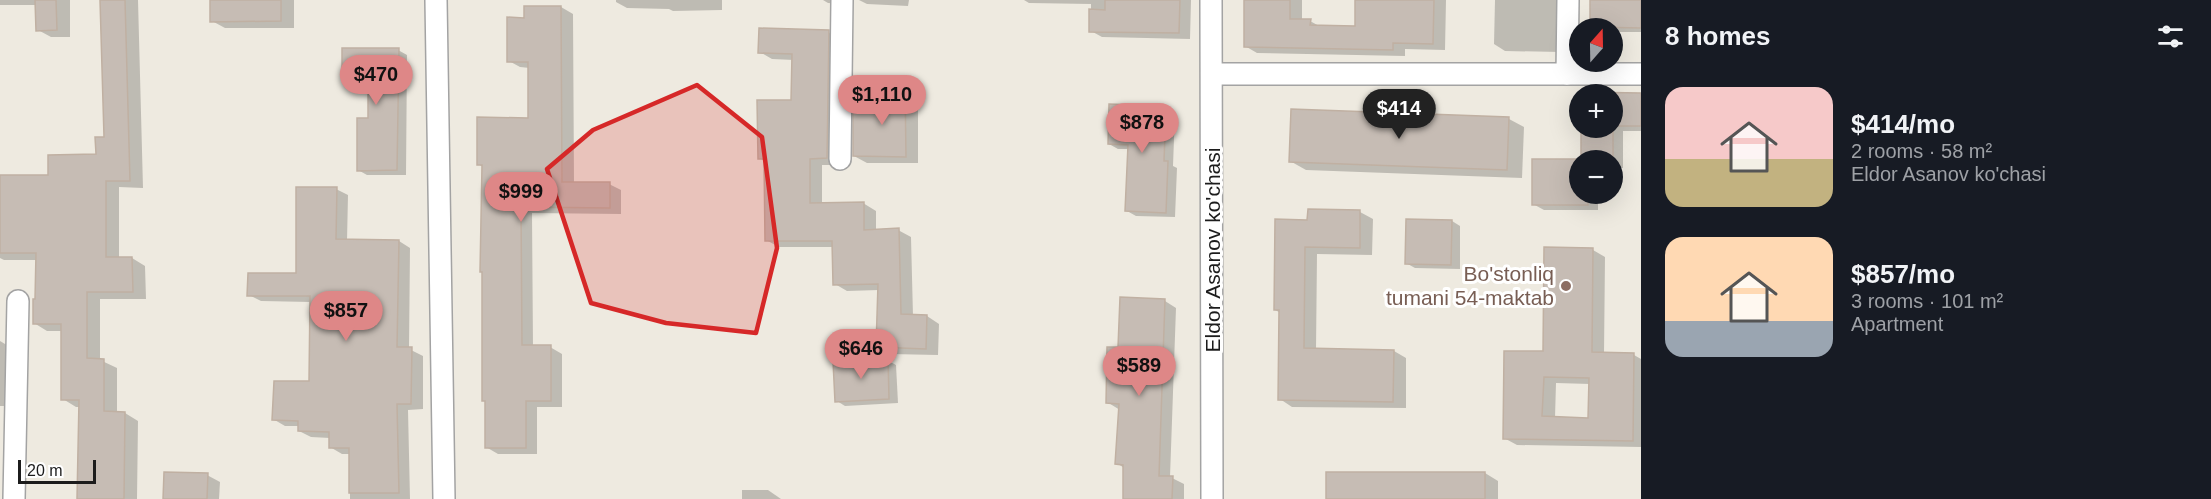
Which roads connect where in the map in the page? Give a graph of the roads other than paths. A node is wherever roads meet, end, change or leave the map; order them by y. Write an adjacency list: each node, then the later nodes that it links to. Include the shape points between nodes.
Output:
1 (436, 0): 11 (street)
2 (842, 0): 8 (street)
3 (1211, 0): 5 (street, Eldor Asanov ko'chasi)
4 (1568, 0): 6 (street)
5 (1212, 74): 6 (street); 12 (street, Eldor Asanov ko'chasi)
6 (1567, 74): 7 (street)
7 (1641, 74)
8 (840, 159)
9 (18, 301): 10 (street)
10 (14, 499)
11 (444, 499)
12 (1212, 499)

